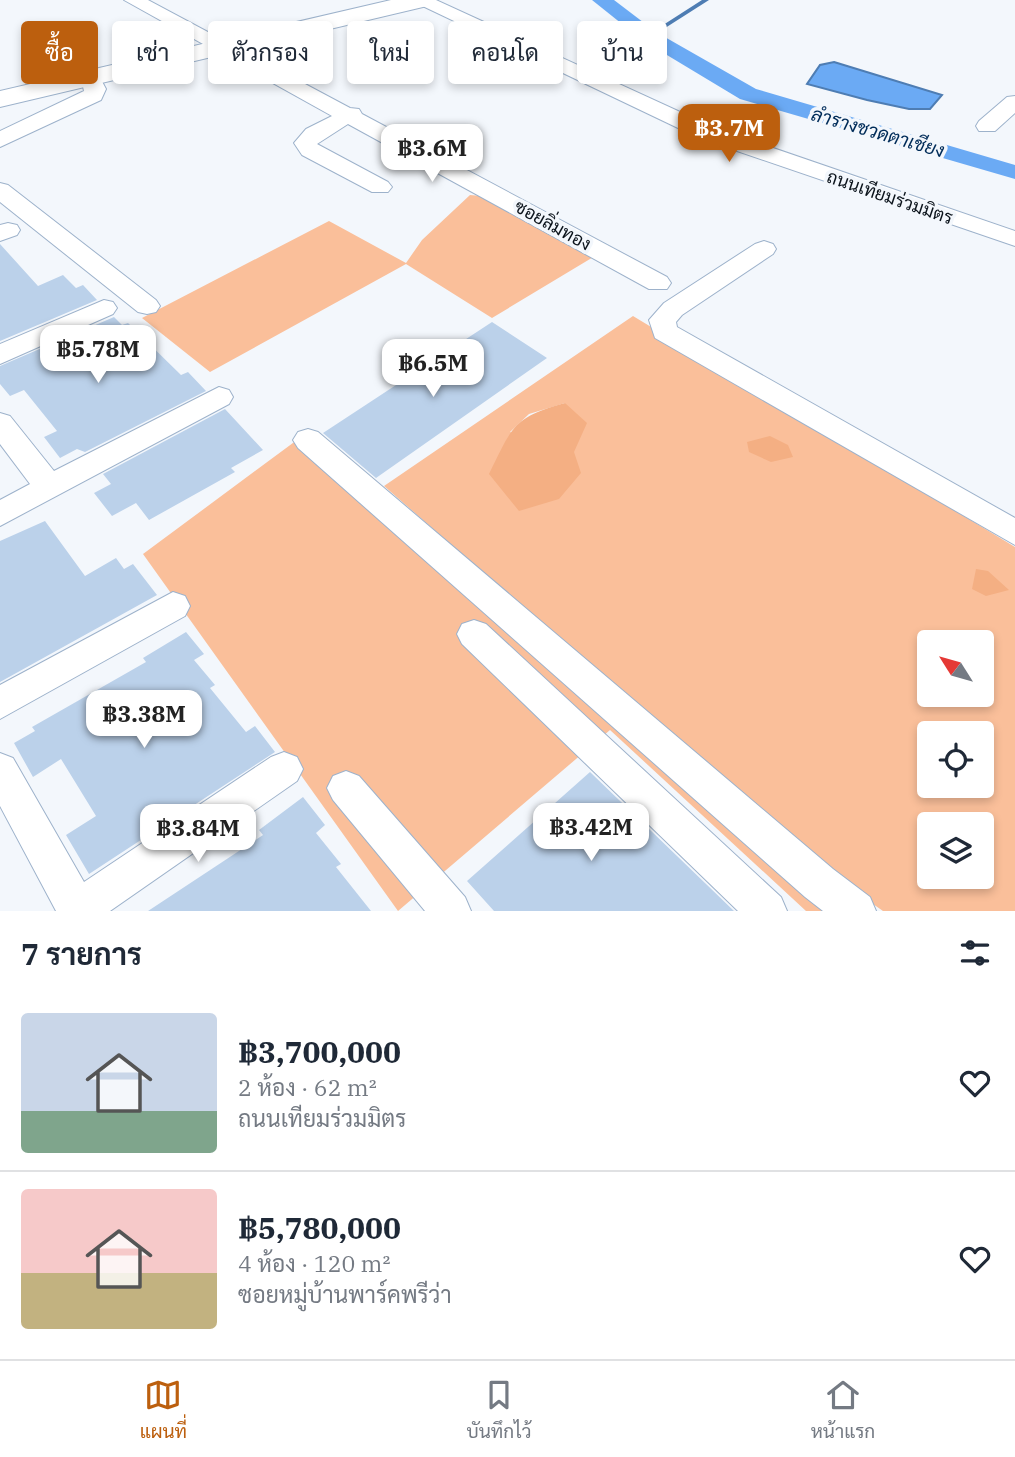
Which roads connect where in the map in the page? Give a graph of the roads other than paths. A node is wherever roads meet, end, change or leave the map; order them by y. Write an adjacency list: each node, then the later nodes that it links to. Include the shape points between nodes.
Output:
1 (134, 0): 4 (street, ซอยลิ่มทอง)
2 (421, 0): 3 (main road); 17 (street, ถนนเทียมร่วมมิตร, via 708,133)
3 (333, 21)
4 (208, 38)
5 (208, 51): 6 (main road)
6 (98, 76)
7 (65, 84): 10 (main road)
8 (93, 84): 14 (street, via 93,95)
9 (295, 84): 12 (street, ซอยลิ่มทอง)
10 (0, 99)
11 (1015, 102): 13 (street)
12 (351, 114): 15 (street, via 305,143 310,150); 19 (street, ซอยลิ่มทอง)
13 (988, 126)
14 (0, 140)
15 (380, 187)
16 (0, 190): 20 (street)
17 (1015, 239)
18 (764, 248): 28 (street, via 673,309 662,320 664,332)
19 (659, 283)
20 (147, 306)
21 (104, 308): 22 (street)
22 (0, 355)
23 (219, 397): 26 (street)
24 (0, 423): 26 (street)
25 (308, 440): 38 (street)
26 (50, 487): 27 (street)
27 (0, 514)
28 (1015, 533)
29 (173, 606): 31 (street)
30 (474, 634): 37 (street)
31 (0, 702)
32 (284, 769): 35 (street)
33 (0, 770): 35 (street)
34 (346, 788): 36 (street)
35 (78, 911)
36 (451, 911)
37 (767, 911)
38 (856, 911)

